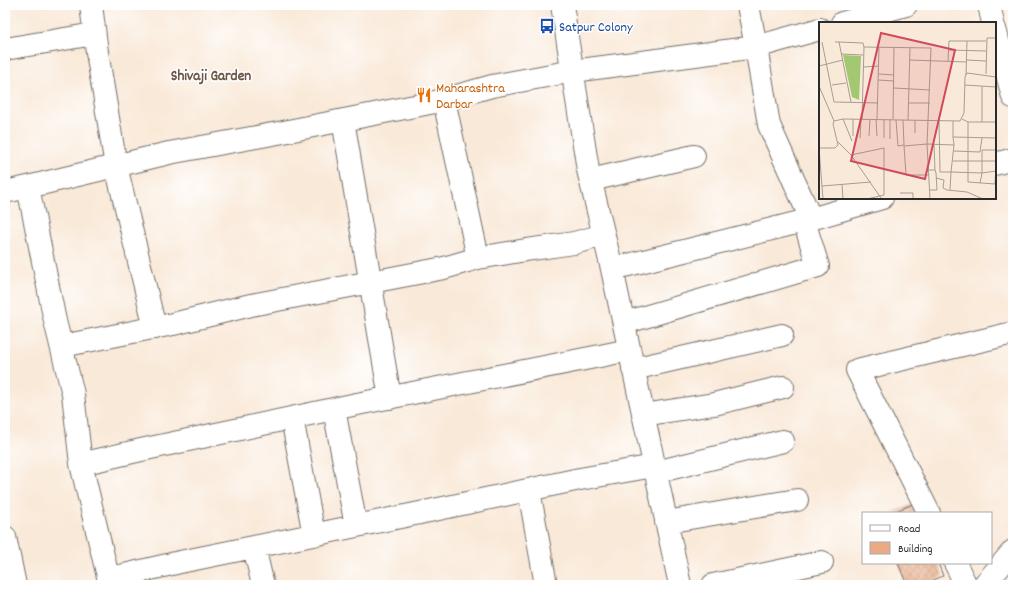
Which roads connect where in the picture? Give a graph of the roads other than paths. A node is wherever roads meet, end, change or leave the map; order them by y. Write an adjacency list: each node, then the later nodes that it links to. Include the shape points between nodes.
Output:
1 (91, 5): 10 (street)
2 (562, 5): 13 (street)
3 (748, 5): 11 (street)
4 (906, 5): 6 (street)
5 (989, 5): 7 (street)
6 (846, 22)
7 (993, 22)
8 (819, 29): 11 (street)
9 (996, 33): 14 (street)
10 (94, 34): 12 (street); 20 (street)
11 (756, 47): 13 (street); 24 (street, via 769,125 811,219)
12 (5, 48)
13 (572, 71): 15 (street, via 492,86); 21 (street)
14 (1013, 97)
15 (444, 100): 16 (street); 26 (street)
16 (343, 120): 20 (street, via 169,153); 28 (street)
17 (694, 156): 21 (street)
18 (1013, 159): 19 (street)
19 (996, 164)
20 (116, 166): 22 (street); 30 (street)
21 (591, 180): 25 (street)
22 (28, 187): 23 (street); 33 (street)
23 (5, 192)
24 (879, 199)
25 (604, 235): 26 (street, via 574,243); 27 (street)
26 (478, 258): 28 (street, via 444,268)
27 (612, 269): 29 (street); 29 (street, via 804,221 818,266)
28 (370, 282): 30 (street, via 251,305); 36 (street)
29 (624, 323): 34 (street)
30 (155, 328): 33 (street)
31 (1013, 333): 45 (street, via 857,370)
32 (782, 336): 34 (street)
33 (62, 346): 41 (street, via 74,394)
34 (631, 359): 36 (street, via 600,356); 38 (street)
35 (782, 387): 38 (street, via 714,404)
36 (390, 398): 37 (street)
37 (334, 409): 39 (street); 47 (street)
38 (643, 415): 42 (street)
39 (292, 418): 41 (street); 48 (street)
40 (783, 442): 42 (street)
41 (81, 464): 54 (street)
42 (655, 469): 43 (street, via 580,479); 46 (street)
43 (529, 490): 47 (street); 58 (street)
44 (797, 500): 46 (street)
45 (928, 512)
46 (666, 522): 55 (street)
47 (356, 526): 48 (street)
48 (314, 534): 50 (street)
49 (5, 538): 56 (street)
50 (254, 547): 54 (street, via 116,577); 57 (street)
51 (1013, 551): 61 (street)
52 (822, 562): 59 (street)
53 (956, 564): 60 (street)
54 (109, 583)
55 (677, 584)
56 (15, 585)
57 (263, 585)
58 (546, 585)
59 (713, 585)
60 (966, 585)
61 (984, 585)

